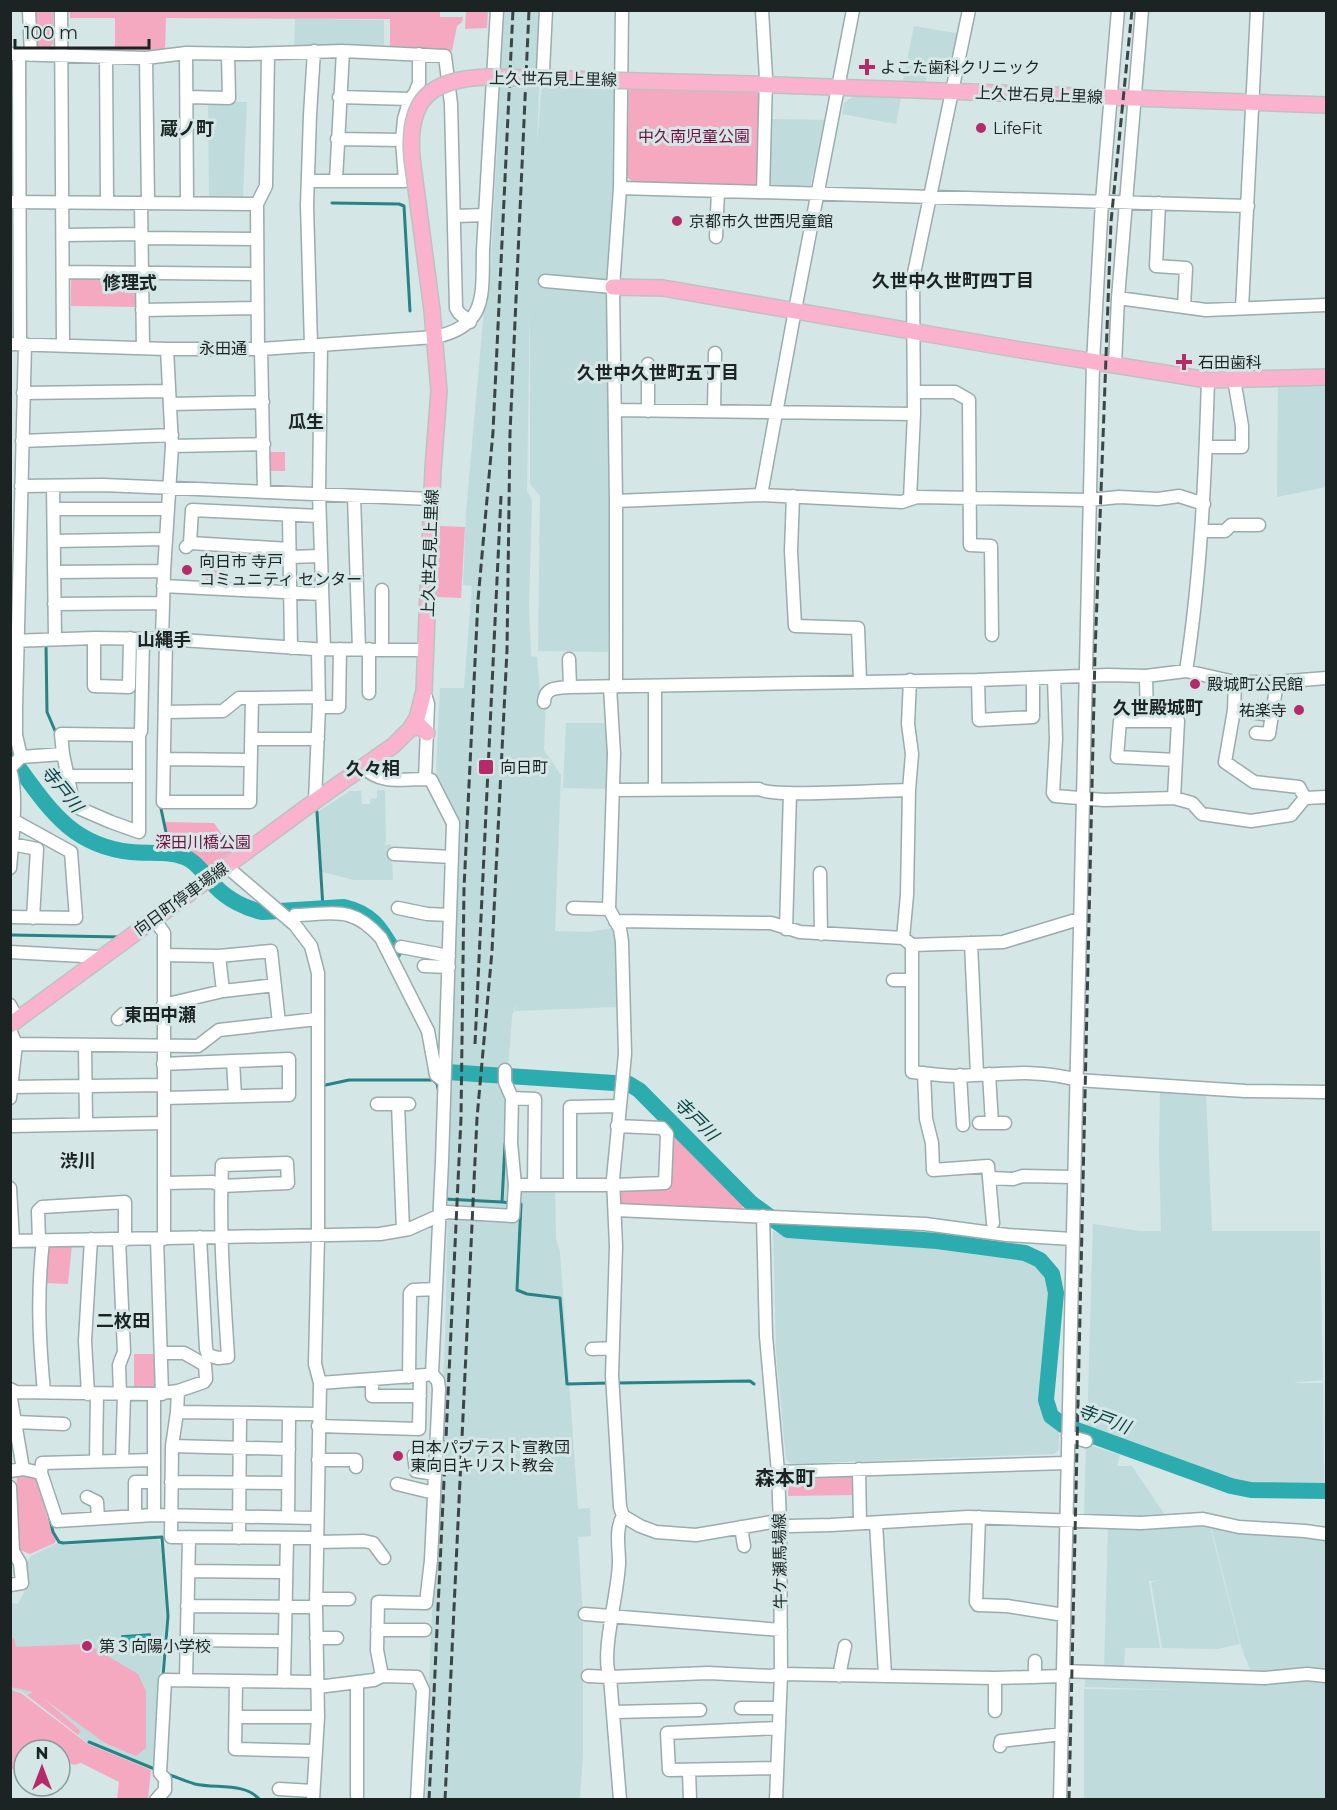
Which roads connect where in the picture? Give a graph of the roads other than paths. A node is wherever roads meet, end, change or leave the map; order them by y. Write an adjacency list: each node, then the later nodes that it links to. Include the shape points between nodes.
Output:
1 (29, 10): 16 (street)
2 (61, 10): 20 (street)
3 (497, 10): 53 (street)
4 (546, 10): 23 (street)
5 (622, 10): 38 (street)
6 (755, 10): 12 (street)
7 (854, 10): 25 (street)
8 (969, 10): 26 (street)
9 (1118, 10): 27 (street)
10 (1142, 10): 31 (street)
11 (1257, 10): 32 (street)
12 (762, 11): 24 (street)
13 (314, 51): 14 (street); 18 (street); 37 (street)
14 (343, 51): 19 (street); 29 (street)
15 (186, 53): 17 (street); 22 (street); 28 (street)
16 (20, 54): 20 (street); 44 (street)
17 (228, 54): 18 (street); 28 (street, via 229,98)
18 (268, 54): 51 (street, via 266,186)
19 (419, 54): 30 (street, via 418,83); 54 (street, via 445,56 447,62)
20 (62, 57): 21 (street); 45 (street)
21 (106, 58): 22 (street); 46 (street)
22 (146, 58): 49 (street)
23 (543, 70)
24 (758, 85): 25 (main road, 上久世石見上里線); 40 (street); 73 (main road, 上久世石見上里線, bridge, via 487,77 440,85 421,104 411,134)
25 (838, 87): 26 (main road, 上久世石見上里線); 41 (street)
26 (951, 92): 27 (main road, 上久世石見上里線); 42 (street)
27 (1110, 96): 31 (main road, 上久世石見上里線); 43 (street)
28 (187, 97): 47 (street)
29 (339, 97): 30 (street); 34 (street)
30 (410, 99): 35 (street)
31 (1133, 99): 32 (main road, 上久世石見上里線); 48 (street)
32 (1253, 103): 33 (main road, 上久世石見上里線); 52 (street)
33 (1326, 105)
34 (337, 139): 35 (street); 36 (street)
35 (402, 140): 36 (street, via 405,181)
36 (336, 180): 37 (street)
37 (308, 181): 75 (street)
38 (620, 188): 39 (street); 63 (street)
39 (718, 191): 40 (street); 57 (street)
40 (763, 192): 41 (street)
41 (817, 193): 42 (street); 70 (street)
42 (929, 196): 43 (street); 72 (street, via 913,278)
43 (1102, 201): 48 (street); 81 (street)
44 (15, 202): 45 (street); 74 (street)
45 (62, 202): 46 (street); 55 (street)
46 (106, 202): 49 (street)
47 (187, 202): 49 (street); 51 (street)
48 (1125, 202): 50 (street); 64 (street)
49 (144, 203): 56 (street)
50 (1159, 203): 52 (street); 66 (street, via 1156,266 1186,268)
51 (257, 204): 58 (street)
52 (1248, 206): 67 (street)
53 (485, 215): 54 (street); 71 (street, via 483,287)
54 (455, 216): 71 (street, via 456,308)
55 (63, 235): 56 (street); 59 (street)
56 (141, 236): 58 (street); 60 (street)
57 (716, 237)
58 (257, 239): 61 (street)
59 (63, 272): 60 (street); 76 (street)
60 (141, 274): 61 (street); 69 (street)
61 (257, 274): 68 (street)
62 (545, 281): 63 (street)
63 (613, 287): 70 (main road, via 663,288); 91 (street)
64 (1118, 298): 66 (street); 83 (street)
65 (1326, 305): 67 (street)
66 (1184, 307): 67 (street)
67 (1242, 308)
68 (257, 309): 69 (street); 79 (street)
69 (142, 310): 77 (street)
70 (795, 310): 72 (main road); 94 (street)
71 (470, 322): 73 (street, 永田通, via 459,330)
72 (912, 331): 81 (main road); 87 (street)
73 (435, 337): 75 (street, 永田通); 108 (main road, 上久世石見上里線, via 439,391)
74 (19, 344): 76 (street, 永田通); 88 (street)
75 (316, 345): 79 (street, 永田通); 104 (street)
76 (63, 346): 77 (street, 永田通)
77 (143, 347): 78 (street, 永田通)
78 (167, 349): 79 (street, 永田通); 89 (street)
79 (260, 349): 90 (street)
80 (715, 353): 93 (street)
81 (1093, 362): 83 (main road); 111 (street)
82 (648, 364): 92 (street)
83 (1115, 366): 86 (main road)
84 (1326, 377): 85 (main road)
85 (1234, 379): 86 (main road); 99 (street, via 1242,447)
86 (1209, 380): 99 (street)
87 (914, 392): 95 (street); 110 (street, via 955,392 969,400)
88 (23, 393): 89 (street); 96 (street)
89 (170, 398): 90 (street); 97 (street)
90 (263, 402): 98 (street)
91 (615, 410): 92 (street); 113 (street)
92 (648, 411): 93 (street)
93 (714, 411): 94 (street)
94 (776, 412): 95 (street); 105 (street)
95 (914, 414): 109 (street)
96 (22, 441): 97 (street); 100 (street)
97 (172, 441): 98 (street); 102 (street)
98 (264, 444): 103 (street)
99 (1206, 447): 114 (street)
100 (21, 486): 101 (street); 112 (street)
101 (53, 486): 102 (street); 115 (street)
102 (169, 488): 103 (street); 116 (street)
103 (264, 492): 104 (street)
104 (319, 494): 106 (street); 118 (street)
105 (761, 495): 107 (street); 113 (street)
106 (354, 496): 108 (street); 143 (street)
107 (793, 496): 109 (street, via 902,502); 155 (street, via 795,626 858,628)
108 (431, 499): 145 (main road, 上久世石見上里線)
109 (910, 499): 110 (street)
110 (970, 499): 111 (street); 133 (street, via 970,545 991,546)
111 (1089, 500): 114 (street, via 1179,496); 148 (street)
112 (16, 501): 139 (street)
113 (616, 501): 159 (street)
114 (1204, 504): 120 (street)
115 (54, 509): 116 (street); 122 (street)
116 (167, 509): 121 (street)
117 (290, 516): 118 (street); 123 (street); 123 (street, via 192,510 188,545)
118 (319, 516): 124 (street)
119 (1259, 525): 120 (street)
120 (1202, 531): 147 (street)
121 (166, 539): 122 (street); 125 (street)
122 (54, 541): 126 (street)
123 (289, 553): 124 (street); 129 (street)
124 (320, 556): 130 (street)
125 (164, 571): 126 (street); 127 (street)
126 (54, 572): 132 (street)
127 (163, 586): 129 (street); 131 (street)
128 (382, 590): 144 (street)
129 (290, 592): 130 (street); 140 (street)
130 (321, 594): 141 (street)
131 (163, 603): 132 (street); 138 (street)
132 (54, 604): 134 (street)
133 (992, 635)
134 (55, 638): 135 (street); 139 (street)
135 (94, 638): 136 (street); 136 (street, via 94,686 129,687)
136 (130, 639): 137 (street)
137 (143, 639): 138 (street); 173 (street)
138 (164, 639): 140 (street); 167 (street)
139 (14, 641): 180 (street)
140 (291, 648): 141 (street)
141 (321, 649): 142 (street); 164 (street)
142 (340, 649): 143 (street); 164 (street, via 339,707)
143 (364, 649): 144 (street); 162 (street)
144 (382, 649): 145 (street)
145 (426, 650): 161 (main road, 上久世石見上里線)
146 (569, 659): 158 (street)
147 (1186, 671): 149 (street); 156 (street)
148 (1085, 676): 149 (street); 150 (street); 189 (street)
149 (1146, 676): 169 (street)
150 (1054, 678): 152 (street); 189 (street, via 1053,793)
151 (1326, 678): 157 (street)
152 (1033, 679): 154 (street); 154 (street, via 1033,717 979,720)
153 (910, 680): 154 (street); 155 (street); 187 (street)
154 (978, 680)
155 (860, 681): 160 (street)
156 (1235, 682): 157 (street); 166 (street)
157 (1277, 682): 168 (street)
158 (570, 687): 159 (street); 165 (street, via 551,689)
159 (613, 687): 160 (street); 185 (street)
160 (655, 687): 186 (street)
161 (424, 691): 170 (main road, 上久世石見上里線, via 422,706); 171 (street, via 428,704)
162 (369, 693)
163 (252, 698): 164 (street); 167 (street, via 239,698 223,711); 174 (street)
164 (319, 702): 175 (street)
165 (544, 702)
166 (1234, 710): 168 (street); 192 (street, via 1225,762 1254,782 1299,787)
167 (165, 712): 177 (street)
168 (1272, 715): 172 (street, via 1269,734)
169 (1147, 721): 179 (street, via 1178,721); 179 (street, via 1119,721 1117,756)
170 (410, 729): 171 (main road, via 420,726); 181 (main road, 向日町停車場線)
171 (427, 733): 184 (street)
172 (1256, 733)
173 (139, 735): 176 (street, via 61,734); 183 (street)
174 (251, 739): 175 (street); 178 (street)
175 (318, 739): 193 (street)
176 (63, 754): 180 (street); 182 (street)
177 (165, 759): 178 (street); 178 (street, via 163,802 250,802)
178 (251, 760)
179 (1176, 760): 191 (street)
180 (15, 764): 194 (street)
181 (363, 768): 184 (street, via 381,779); 193 (main road, 向日町停車場線)
182 (68, 776): 183 (street); 183 (street, via 74,806 139,832)
183 (139, 776)
184 (425, 779): 197 (street, via 435,786 453,823)
185 (613, 790): 186 (street); 203 (street)
186 (655, 790): 188 (street, via 759,789)
187 (909, 790): 188 (street); 213 (street)
188 (790, 793): 211 (street)
189 (1083, 797): 191 (street); 209 (street)
190 (1326, 797): 192 (street)
191 (1174, 798): 192 (street, via 1192,803 1202,814 1251,821 1292,815)
192 (1305, 798)
193 (315, 801): 200 (main road, 向日町停車場線)
194 (13, 820): 195 (street); 207 (street, via 71,852 76,918)
195 (12, 842): 198 (street); 207 (street, via 37,849)
196 (393, 854): 197 (street)
197 (452, 857): 205 (street)
198 (10, 868)
199 (820, 873): 212 (street)
200 (216, 874): 208 (main road, 向日町停車場線); 229 (street, via 271,905 305,937 318,973)
201 (398, 908): 205 (street)
202 (573, 908): 203 (street)
203 (609, 909): 210 (street)
204 (295, 915): 237 (street, via 348,914 372,928 387,949 428,1031 436,1075)
205 (450, 915): 220 (street)
206 (10, 917): 207 (street)
207 (33, 918)
208 (154, 919): 217 (street, via 164,933); 219 (main road, 向日町停車場線)
209 (1079, 919): 214 (street, via 1003,942); 242 (street)
210 (615, 921): 211 (street, via 771,923); 251 (street, via 622,942 625,1054)
211 (786, 929): 212 (street)
212 (820, 934): 213 (street)
213 (908, 942): 214 (street); 223 (street)
214 (971, 943): 239 (street)
215 (401, 947): 220 (street)
216 (10, 952): 219 (street)
217 (164, 956): 218 (street); 227 (street)
218 (219, 956): 224 (street, via 271,951); 225 (street)
219 (101, 957): 231 (main road, 向日町停車場線)
220 (449, 962): 221 (street); 237 (street)
221 (424, 966)
222 (893, 980): 223 (street)
223 (912, 980): 238 (street, via 912,1072)
224 (275, 985): 225 (street); 230 (street)
225 (224, 991): 227 (street)
226 (10, 1005): 231 (street)
227 (163, 1010): 228 (street, via 123,1014); 234 (street)
228 (117, 1019)
229 (318, 1019): 230 (street); 272 (street)
230 (279, 1023): 234 (street, via 219,1030 198,1046)
231 (13, 1025): 232 (street)
232 (16, 1044): 233 (street); 244 (street)
233 (86, 1045): 234 (street); 243 (street)
234 (163, 1046): 236 (street)
235 (233, 1061): 236 (street); 247 (street); 247 (street, via 288,1059 289,1095)
236 (164, 1064): 245 (street)
237 (444, 1072): 269 (street)
238 (924, 1073): 241 (street); 259 (street, via 933,1170 988,1166)
239 (983, 1074): 241 (street); 242 (street, via 1020,1072); 253 (street, via 999,1123)
240 (505, 1075): 249 (street)
241 (960, 1075): 256 (street)
242 (1077, 1080): 246 (street); 258 (street)
243 (86, 1086): 244 (street); 245 (street); 254 (street)
244 (11, 1087): 248 (street)
245 (164, 1092): 247 (street); 252 (street)
246 (1326, 1092)
247 (235, 1096)
248 (10, 1098)
249 (512, 1098): 261 (street, via 535,1099); 266 (street)
250 (377, 1104): 271 (street, via 404,1104)
251 (620, 1106): 257 (street); 262 (street, via 570,1107)
252 (164, 1123): 254 (street); 260 (street)
253 (979, 1123)
254 (86, 1124): 255 (street)
255 (10, 1125)
256 (963, 1125)
257 (617, 1126): 263 (street); 263 (street, via 662,1128 667,1134 665,1183)
258 (1074, 1177): 259 (street); 277 (street)
259 (990, 1178): 270 (street, via 986,1203)
260 (164, 1184): 264 (street, via 213,1182); 276 (street)
261 (534, 1185): 262 (street); 266 (street)
262 (570, 1185): 263 (street)
263 (614, 1185): 267 (street)
264 (221, 1186): 264 (street, via 222,1166 287,1163 288,1184); 273 (street)
265 (10, 1188): 280 (street)
266 (514, 1196): 269 (street, via 513,1215 447,1212)
267 (616, 1210): 268 (street); 282 (street)
268 (763, 1216): 277 (street, via 925,1224); 316 (street, 牛ケ瀬馬場線, via 766,1336)
269 (439, 1217): 271 (street); 281 (street)
270 (993, 1223)
271 (403, 1230): 272 (street)
272 (318, 1236): 273 (street); 287 (street, via 315,1364)
273 (221, 1237): 274 (street); 274 (street, via 228,1357 218,1358 208,1355 206,1348)
274 (200, 1238): 276 (street)
275 (91, 1239): 278 (street); 279 (street); 290 (street, via 85,1341)
276 (161, 1239): 279 (street); 284 (street)
277 (1072, 1239): 301 (street)
278 (41, 1240): 279 (street, via 38,1211 42,1207 125,1202); 280 (street); 289 (street, via 38,1314)
279 (122, 1240): 291 (street)
280 (12, 1241)
281 (436, 1289): 285 (street); 285 (street, via 410,1293)
282 (613, 1348): 283 (street); 330 (street)
283 (591, 1349)
284 (161, 1353): 288 (street, via 184,1353 205,1365 204,1382); 292 (street)
285 (420, 1375): 286 (street); 293 (street); 318 (street, via 438,1381 440,1389)
286 (372, 1380): 287 (street); 293 (street, via 372,1396)
287 (320, 1383): 298 (street)
288 (178, 1391): 292 (street); 295 (street)
289 (44, 1392): 290 (street); 294 (street, via 16,1392)
290 (92, 1394): 291 (street); 310 (street)
291 (122, 1394): 292 (street); 311 (street)
292 (158, 1394): 308 (street)
293 (420, 1396): 298 (street, via 419,1429)
294 (11, 1398): 299 (street)
295 (177, 1412): 296 (street); 304 (street)
296 (240, 1414): 297 (street); 305 (street)
297 (289, 1415): 298 (street); 306 (street)
298 (318, 1420): 309 (street)
299 (15, 1422): 300 (street); 302 (street)
300 (64, 1424)
301 (1068, 1429): 303 (street); 312 (street)
302 (14, 1437): 315 (street)
303 (1086, 1441)
304 (172, 1446): 305 (street); 320 (street)
305 (240, 1448): 306 (street); 321 (street)
306 (288, 1449): 322 (street)
307 (414, 1455): 318 (street, via 416,1471)
308 (153, 1460): 311 (street); 319 (street)
309 (318, 1460): 313 (street, via 356,1460); 335 (street)
310 (96, 1461): 311 (street); 317 (street, via 42,1463)
311 (122, 1461)
312 (1067, 1463): 314 (street); 336 (street)
313 (356, 1467)
314 (859, 1469): 316 (street); 338 (street)
315 (17, 1470): 317 (street)
316 (778, 1472): 339 (street, 牛ケ瀬馬場線)
317 (41, 1473): 334 (street, via 57,1521)
318 (435, 1474): 325 (street)
319 (154, 1482): 327 (street); 329 (street, via 135,1482)
320 (171, 1482): 321 (street); 328 (street)
321 (240, 1483): 322 (street); 331 (street)
322 (288, 1483): 332 (street)
323 (397, 1484): 325 (street)
324 (10, 1487): 342 (street)
325 (434, 1493): 359 (street, via 426,1603 378,1602)
326 (87, 1497): 334 (street, via 97,1502)
327 (154, 1515): 328 (street); 329 (street)
328 (171, 1515): 331 (street); 343 (street, via 171,1537)
329 (135, 1516): 334 (street)
330 (623, 1516): 340 (street, via 656,1532 696,1535); 358 (street, via 619,1523 619,1564)
331 (239, 1517): 332 (street); 344 (street)
332 (288, 1517): 335 (street)
333 (979, 1517): 336 (street); 337 (street); 357 (street, via 978,1605)
334 (98, 1518)
335 (317, 1518): 346 (street)
336 (1066, 1519): 341 (street, via 1141,1523 1203,1519 1239,1527); 357 (street)
337 (876, 1522): 338 (street); 373 (street)
338 (860, 1523): 339 (street)
339 (780, 1524): 340 (street); 361 (street, 牛ケ瀬馬場線)
340 (741, 1527): 347 (street)
341 (1326, 1534)
342 (11, 1537): 351 (street, via 22,1583)
343 (189, 1537): 344 (street); 349 (street)
344 (239, 1538): 345 (street)
345 (286, 1538): 346 (street); 350 (street)
346 (317, 1540): 348 (street, via 373,1543); 353 (street)
347 (744, 1546)
348 (384, 1558)
349 (188, 1571): 350 (street); 354 (street)
350 (285, 1572): 355 (street)
351 (10, 1585)
352 (349, 1599): 353 (street)
353 (316, 1603): 355 (street); 362 (street)
354 (188, 1606): 355 (street); 364 (street)
355 (285, 1607): 365 (street)
356 (585, 1614): 358 (street)
357 (1064, 1615): 368 (street)
358 (612, 1616): 361 (street); 375 (street, via 607,1671)
359 (377, 1630): 360 (street); 370 (street)
360 (425, 1630)
361 (781, 1630): 369 (street, 牛ケ瀬馬場線)
362 (316, 1638): 363 (street); 382 (street)
363 (337, 1638)
364 (187, 1640): 365 (street); 378 (street)
365 (285, 1641): 380 (street)
366 (845, 1646): 372 (street)
367 (1035, 1661): 377 (street)
368 (1063, 1673): 374 (street); 377 (street); 391 (street)
369 (781, 1674): 372 (street); 375 (street); 384 (street, 牛ケ瀬馬場線)
370 (382, 1676): 381 (street); 400 (street, via 417,1677 423,1690)
371 (588, 1676): 375 (street)
372 (839, 1676): 373 (street)
373 (885, 1676): 376 (street)
374 (1326, 1676)
375 (610, 1677): 387 (street)
376 (995, 1677): 377 (street); 386 (street)
377 (1035, 1677)
378 (186, 1680): 379 (street); 399 (street, via 165,1680 160,1770 165,1790)
379 (236, 1681): 380 (street); 388 (street)
380 (284, 1682): 382 (street)
381 (357, 1682): 382 (street); 398 (street)
382 (318, 1685): 389 (street)
383 (741, 1708): 384 (street)
384 (780, 1708): 390 (street, 牛ケ瀬馬場線)
385 (700, 1710): 387 (street)
386 (995, 1711)
387 (613, 1712): 401 (street)
388 (236, 1717): 389 (street); 393 (street, via 235,1749)
389 (318, 1718): 393 (street)
390 (778, 1728): 394 (street, 牛ケ瀬馬場線); 395 (street, via 667,1733 669,1770)
391 (1062, 1734): 392 (street, via 1001,1741); 404 (street)
392 (1000, 1746)
393 (315, 1751): 397 (street)
394 (777, 1768): 395 (street); 403 (street, 牛ケ瀬馬場線)
395 (689, 1771): 402 (street)
396 (279, 1789): 397 (street)
397 (313, 1795)
398 (357, 1796)
399 (156, 1800)
400 (417, 1800)
401 (620, 1800)
402 (690, 1800)
403 (776, 1800)
404 (1060, 1800)

